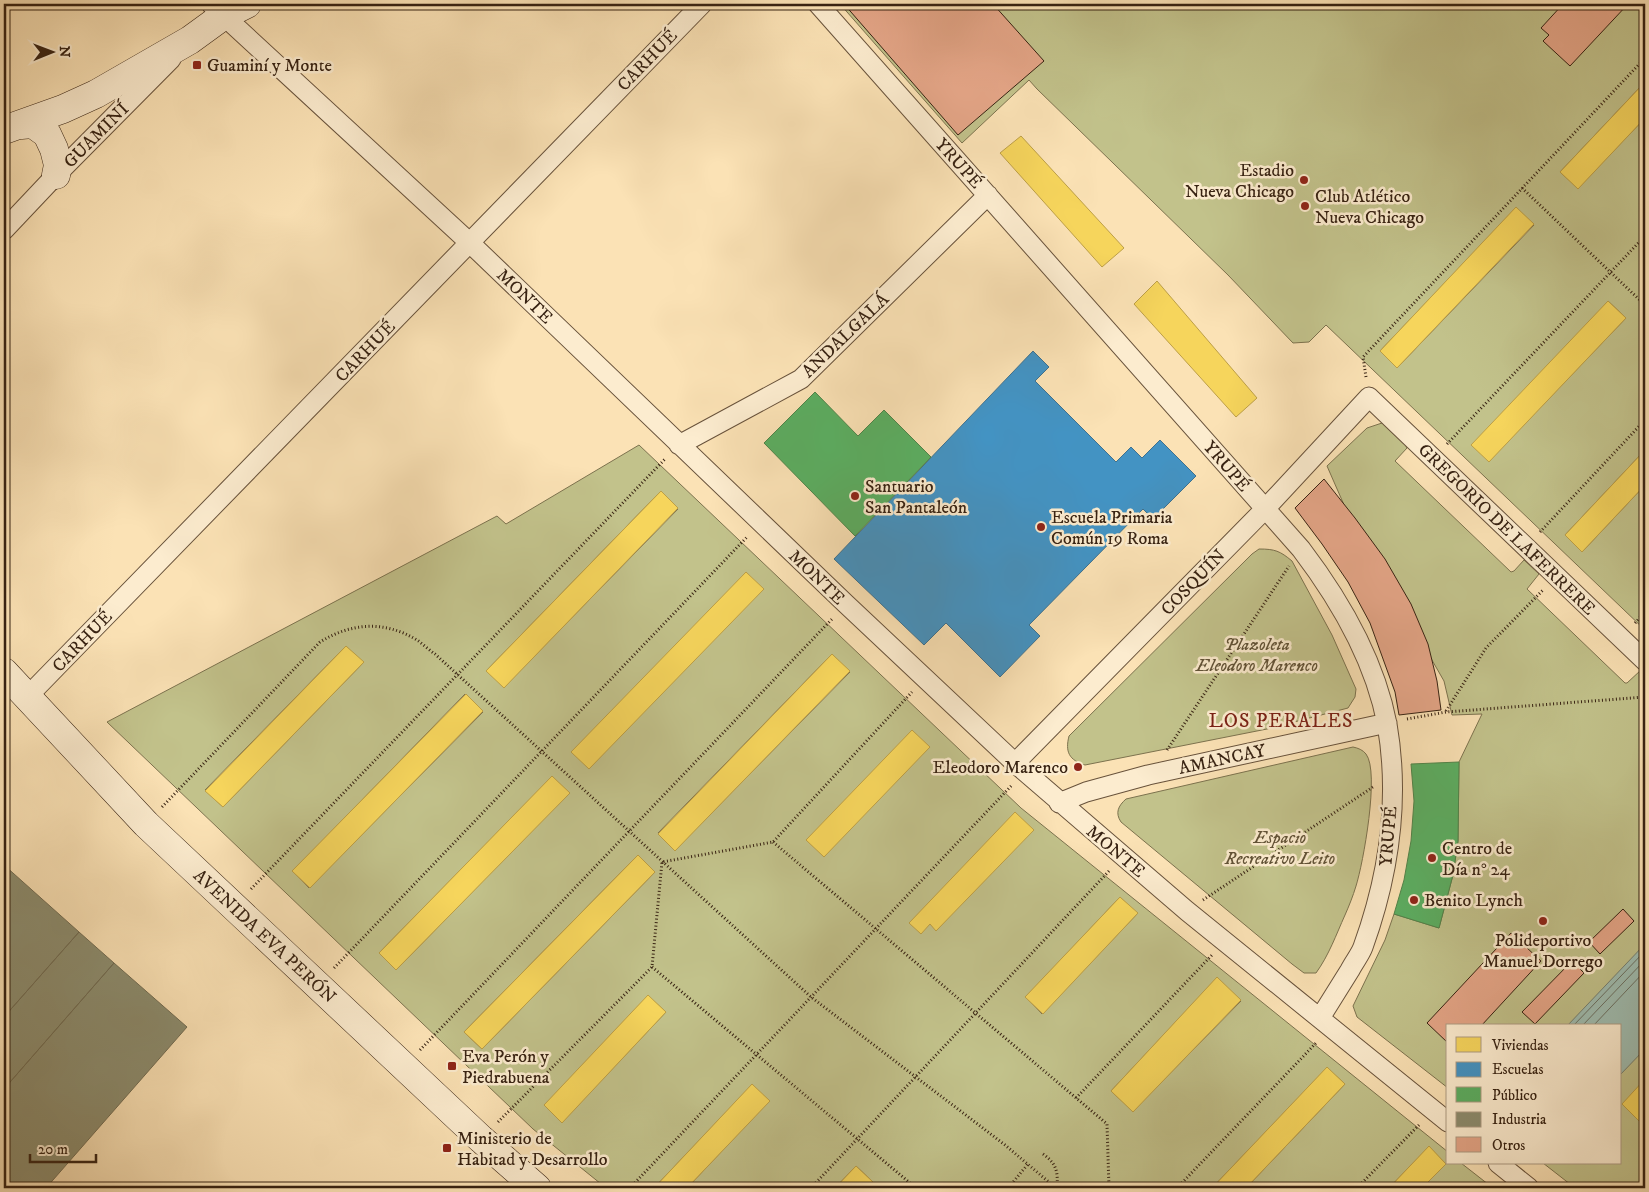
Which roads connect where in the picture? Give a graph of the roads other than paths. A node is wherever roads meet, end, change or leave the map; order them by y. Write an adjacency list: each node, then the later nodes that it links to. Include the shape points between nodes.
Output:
1 (702, 4): 9 (street, CARHUÉ)
2 (818, 4): 7 (street, YRUPÉ)
3 (229, 7): 4 (main road); 9 (street, MONTE)
4 (190, 40): 5 (main road, via 96,94); 6 (street, GUAMINÍ)
5 (12, 128): 6 (main road, via 33,124 47,134 58,165)
6 (56, 175): 8 (street, GUAMINÍ)
7 (988, 195): 11 (street, ANDALGALÁ, via 801,379); 12 (street, YRUPÉ)
8 (4, 230)
9 (470, 243): 11 (street, MONTE); 15 (street, CARHUÉ)
10 (1369, 397): 12 (street, COSQUÍN); 13 (street, GREGORIO DE LAFERRERE)
11 (679, 445): 17 (street, MONTE)
12 (1265, 508): 16 (street, YRUPÉ, via 1301,549 1340,605 1369,665); 17 (street, COSQUÍN)
13 (1645, 661)
14 (4, 672): 15 (main road, AVENIDA EVA PERÓN)
15 (27, 697): 22 (main road, AVENIDA EVA PERÓN, via 146,824)
16 (1386, 723): 18 (street, AMANCAY, via 1148,775); 19 (street, YRUPÉ, via 1392,775 1392,828 1385,875 1362,949)
17 (1020, 768): 18 (street, MONTE)
18 (1059, 803): 19 (street, MONTE)
19 (1326, 1023): 20 (street, MONTE)
20 (1446, 1120)
21 (1499, 1164): 23 (street)
22 (537, 1188)
23 (1529, 1188)

